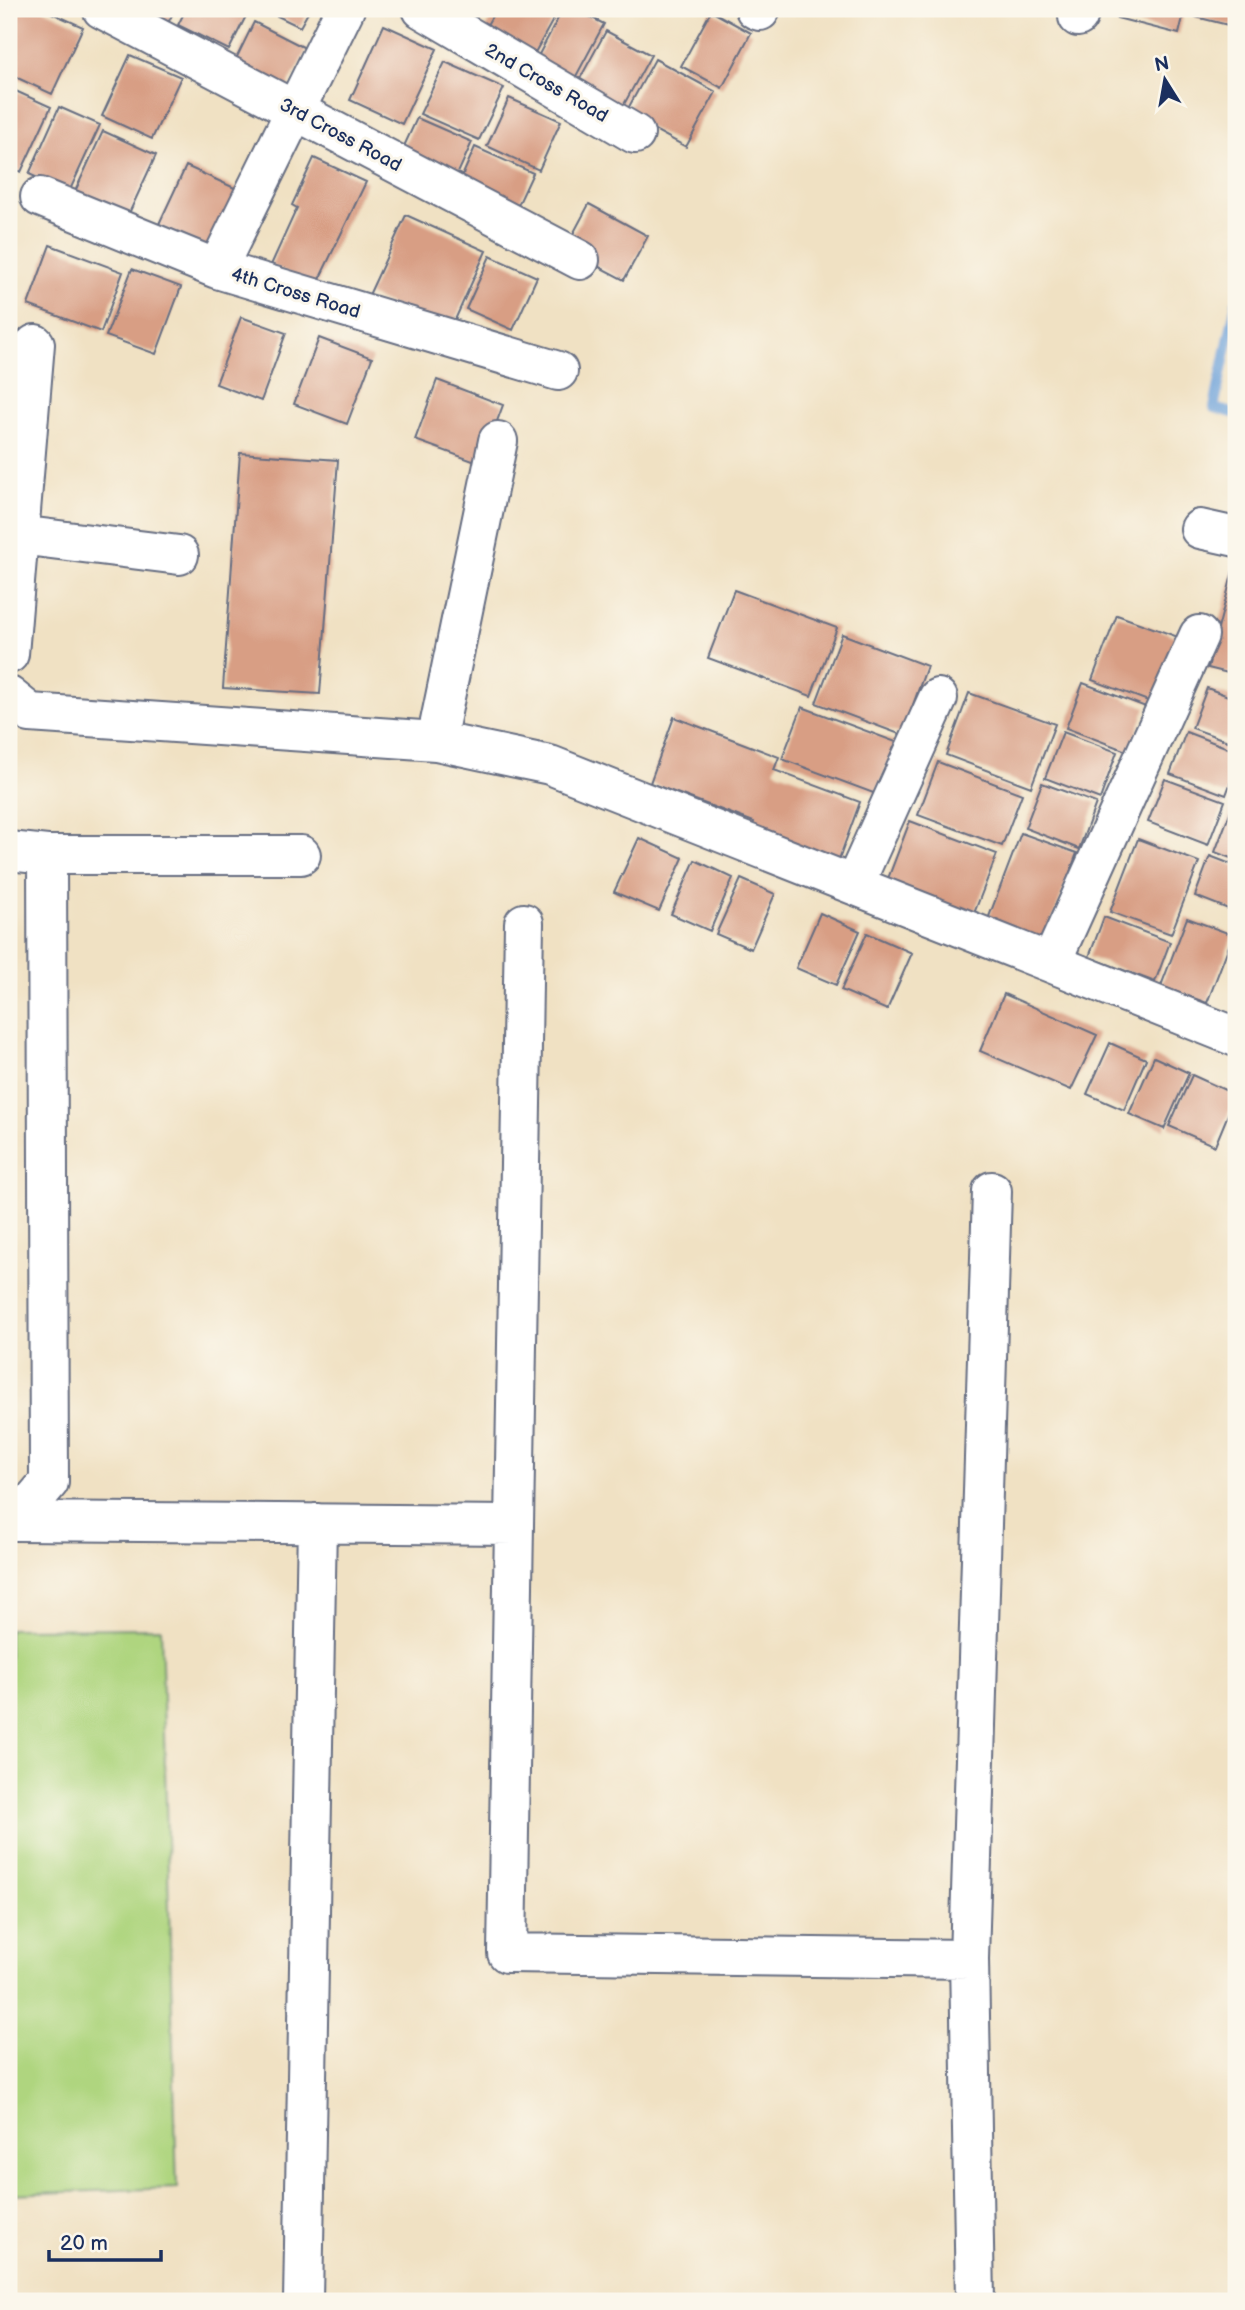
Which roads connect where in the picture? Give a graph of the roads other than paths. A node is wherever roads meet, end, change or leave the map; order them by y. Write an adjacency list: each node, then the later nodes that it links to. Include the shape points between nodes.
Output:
1 (102, 9): 4 (street, 3rd Cross Road)
2 (345, 9): 4 (street)
3 (422, 9): 5 (street, 2nd Cross Road)
4 (296, 110): 7 (street, 3rd Cross Road); 8 (street)
5 (635, 134)
6 (40, 197): 8 (street, 4th Cross Road)
7 (580, 260)
8 (217, 269): 10 (street, 4th Cross Road)
9 (35, 344): 12 (street)
10 (558, 371)
11 (498, 441): 18 (street)
12 (19, 535): 13 (street); 15 (street)
13 (179, 555)
14 (1199, 635): 24 (street)
15 (9, 654)
16 (9, 696): 18 (street, via 30,713)
17 (938, 698): 22 (street)
18 (436, 741): 22 (street, via 550,765)
19 (9, 851): 20 (street)
20 (47, 855): 21 (street); 27 (street, via 49,1482)
21 (301, 855)
22 (854, 885): 24 (street)
23 (524, 923): 29 (street)
24 (1051, 962): 25 (street)
25 (1236, 1037)
26 (992, 1191): 30 (street)
27 (13, 1521): 28 (street)
28 (317, 1523): 29 (street); 31 (street)
29 (514, 1525): 30 (street, via 507,1952)
30 (969, 1959): 32 (street)
31 (303, 2301)
32 (975, 2301)

